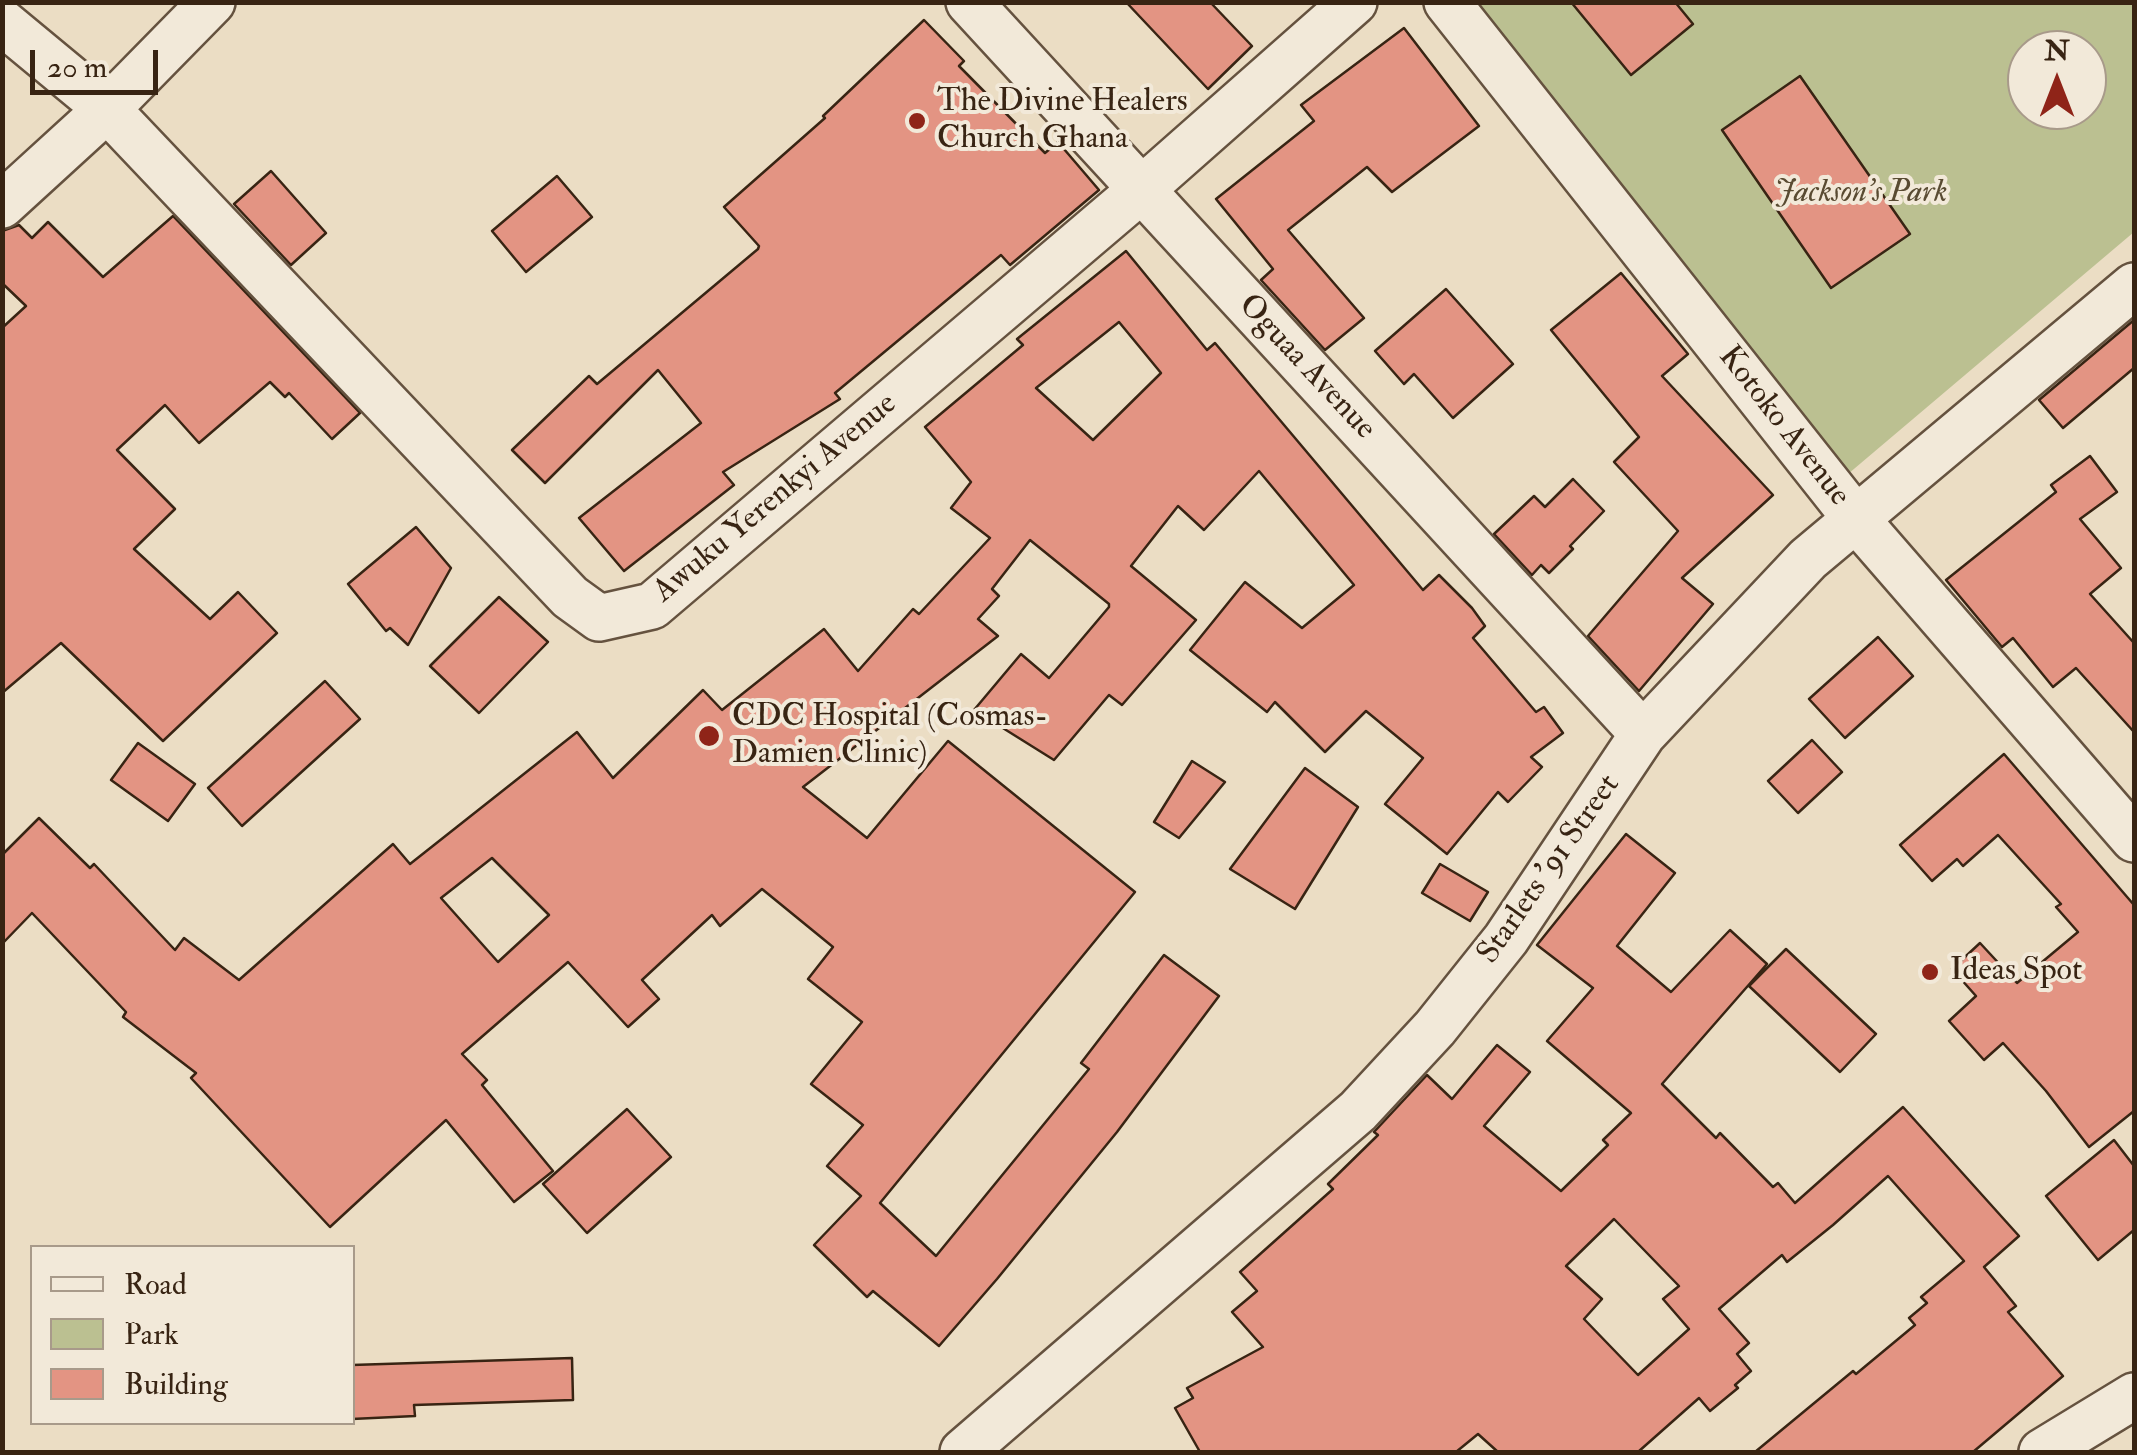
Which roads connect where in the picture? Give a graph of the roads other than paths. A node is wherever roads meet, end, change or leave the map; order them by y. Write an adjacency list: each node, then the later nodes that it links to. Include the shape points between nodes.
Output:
1 (212, 2): 6 (street)
2 (969, 2): 7 (street, Oguaa Avenue)
3 (1354, 2): 7 (street, Awuku Yerenkyi Avenue)
4 (1447, 2): 10 (street, Kotoko Avenue)
5 (2, 22): 6 (street, Awuku Yerenkyi Avenue)
6 (107, 109): 7 (street, Awuku Yerenkyi Avenue, via 570,596 599,618 652,606); 8 (street)
7 (1141, 190): 11 (street, Oguaa Avenue)
8 (2, 205)
9 (2134, 286): 10 (street, Starlets '91 Street)
10 (1856, 519): 11 (street, Starlets '91 Street, via 1808,559); 12 (street, Kotoko Avenue)
11 (1644, 734): 14 (street, Starlets '91 Street, via 1506,939 1358,1112)
12 (2134, 839)
13 (2134, 1396): 15 (street)
14 (963, 1452)
15 (2042, 1452)

